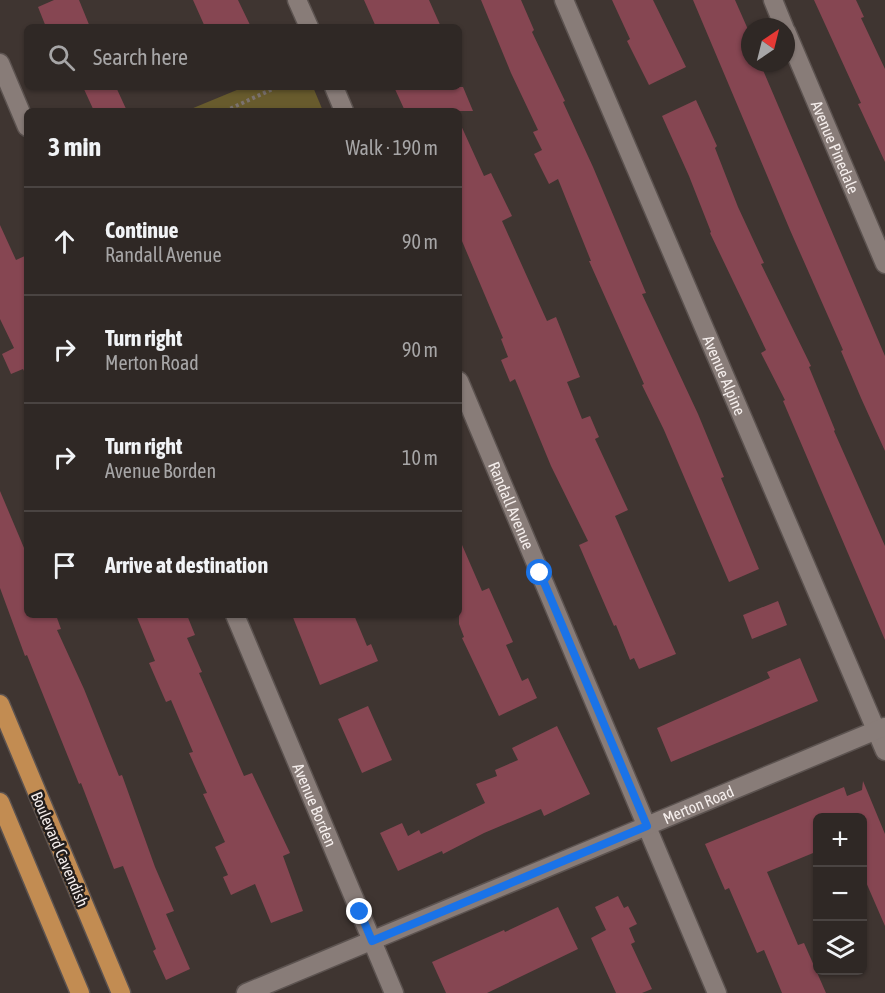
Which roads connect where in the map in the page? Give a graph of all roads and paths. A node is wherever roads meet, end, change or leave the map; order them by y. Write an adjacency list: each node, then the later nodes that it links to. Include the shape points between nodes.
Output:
1 (297, 0): 5 (street)
2 (564, 0): 17 (street, Avenue Alpine)
3 (773, 0): 4 (street)
4 (780, 18)
5 (308, 24)
6 (795, 52): 13 (street, Avenue Pinedale)
7 (0, 63): 12 (street)
8 (270, 90): 10 (path)
9 (335, 90): 11 (street)
10 (232, 108)
11 (343, 108)
12 (24, 120)
13 (885, 264)
14 (462, 388): 20 (street, Randall Avenue)
15 (236, 618): 21 (street, Avenue Borden)
16 (0, 704): 23 (main road, Boulevard Cavendish)
17 (880, 728): 18 (street, Avenue Alpine); 20 (street, Merton Road)
18 (885, 751)
19 (0, 802): 22 (main road)
20 (647, 826): 21 (street, Merton Road); 26 (street, Randall Avenue)
21 (372, 941): 24 (street, Merton Road); 25 (street, Avenue Borden)
22 (80, 993)
23 (121, 993)
24 (246, 993)
25 (394, 993)
26 (717, 993)

